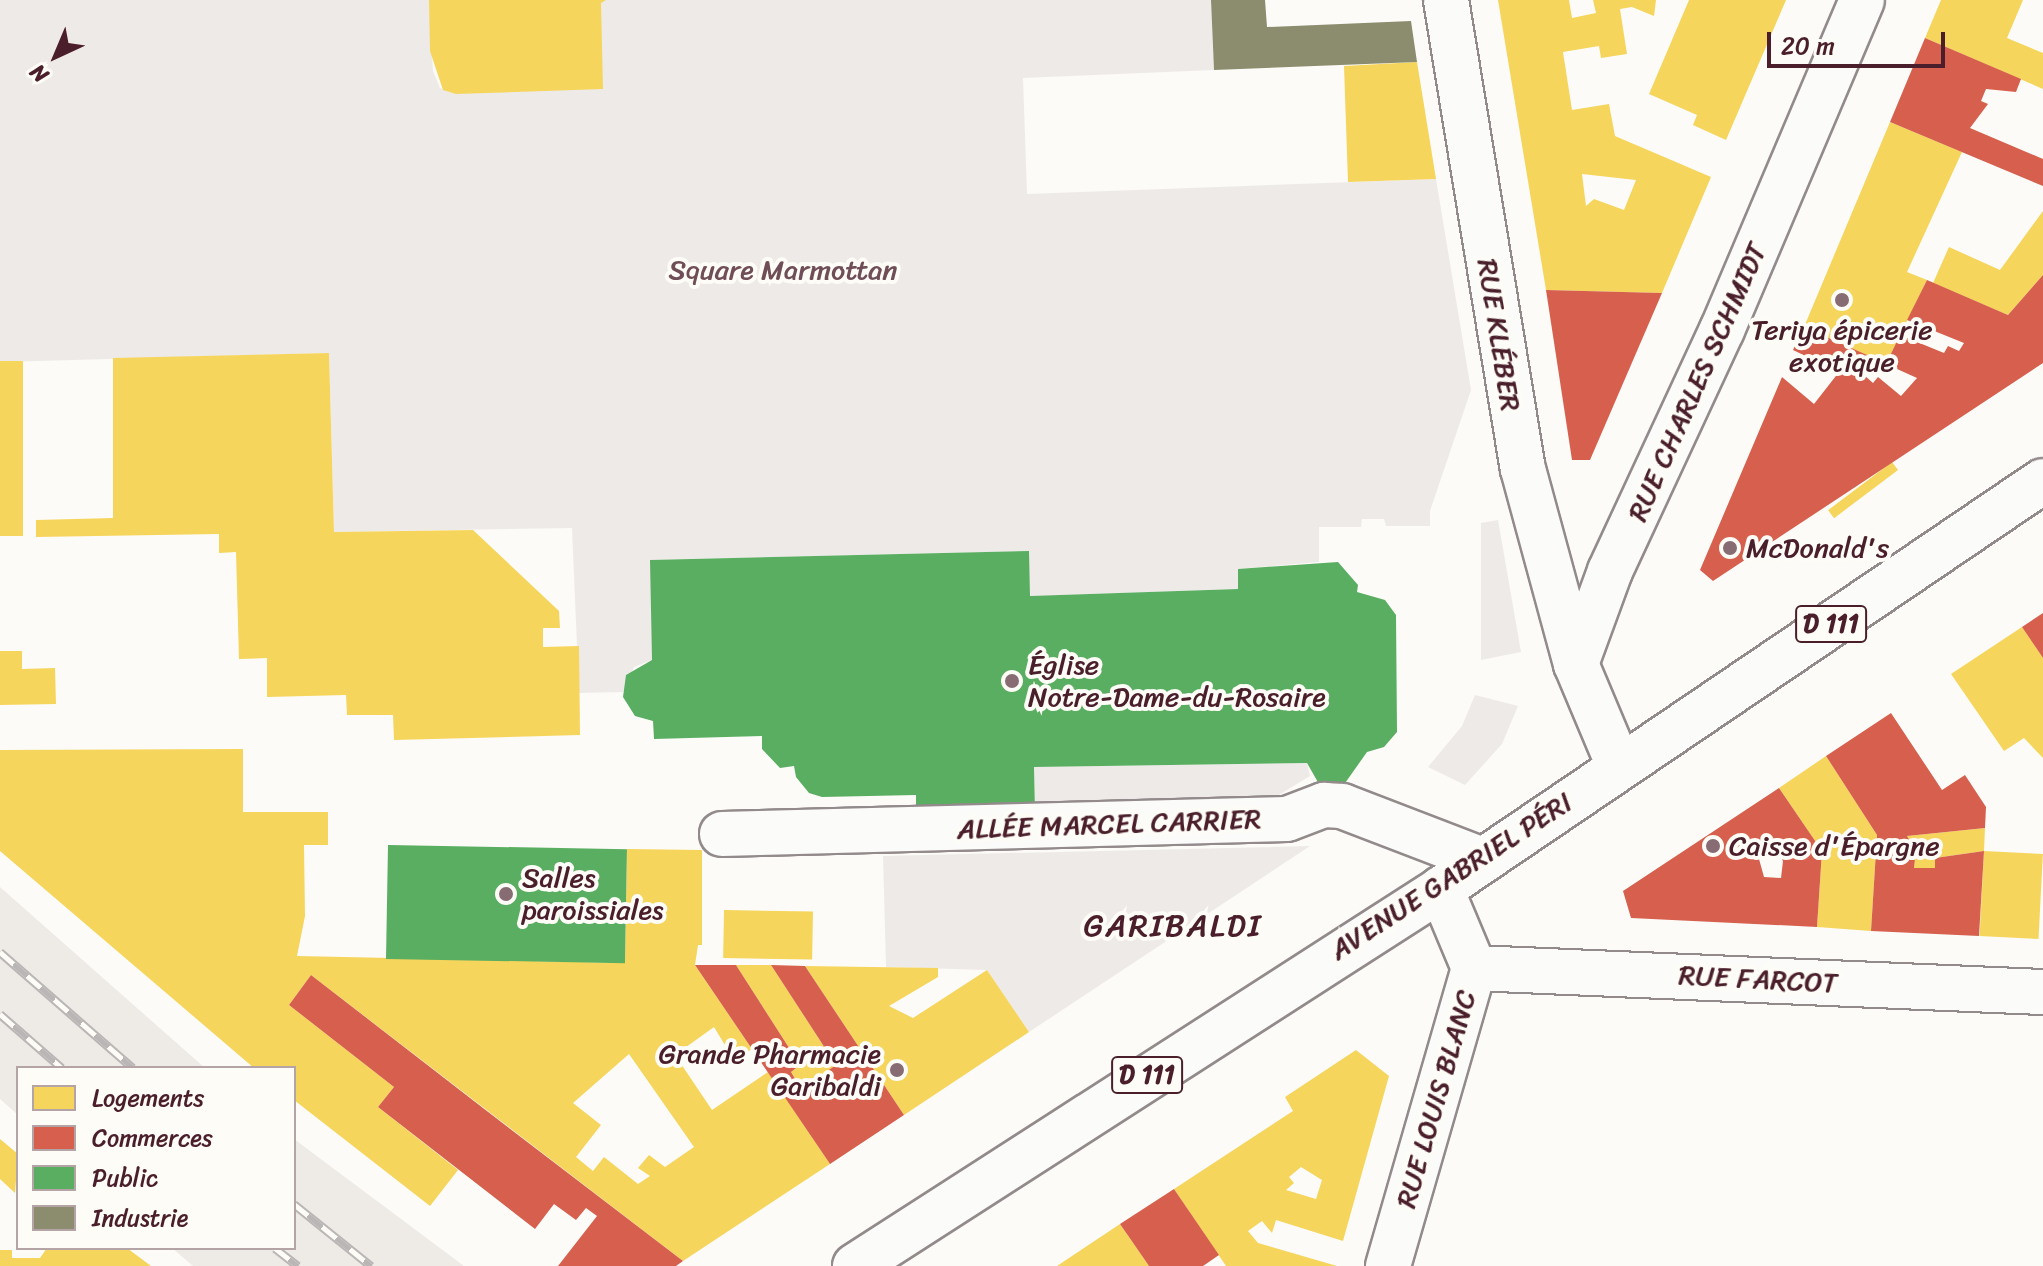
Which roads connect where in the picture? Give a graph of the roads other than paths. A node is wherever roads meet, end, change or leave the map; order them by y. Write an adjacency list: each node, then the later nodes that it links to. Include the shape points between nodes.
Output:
1 (1446, 0): 4 (street, RUE KLÉBER, via 1523,469)
2 (1862, 0): 4 (street, RUE CHARLES SCHMIDT, via 1702,374 1610,571)
3 (2043, 481): 5 (street, AVENUE GABRIEL PÉRI / D 111)
4 (1576, 664): 5 (street)
5 (1618, 764): 7 (street, AVENUE GABRIEL PÉRI / D 111)
6 (722, 834): 7 (street, ALLÉE MARCEL CARRIER, via 1287,819 1324,805 1342,806)
7 (1483, 860): 8 (street, AVENUE GABRIEL PÉRI / D 111)
8 (1441, 889): 9 (street, RUE LOUIS BLANC); 11 (street, AVENUE GABRIEL PÉRI / D 111)
9 (1474, 968): 10 (street, RUE FARCOT); 12 (street, RUE LOUIS BLANC)
10 (2043, 992)
11 (855, 1266)
12 (1388, 1266)

